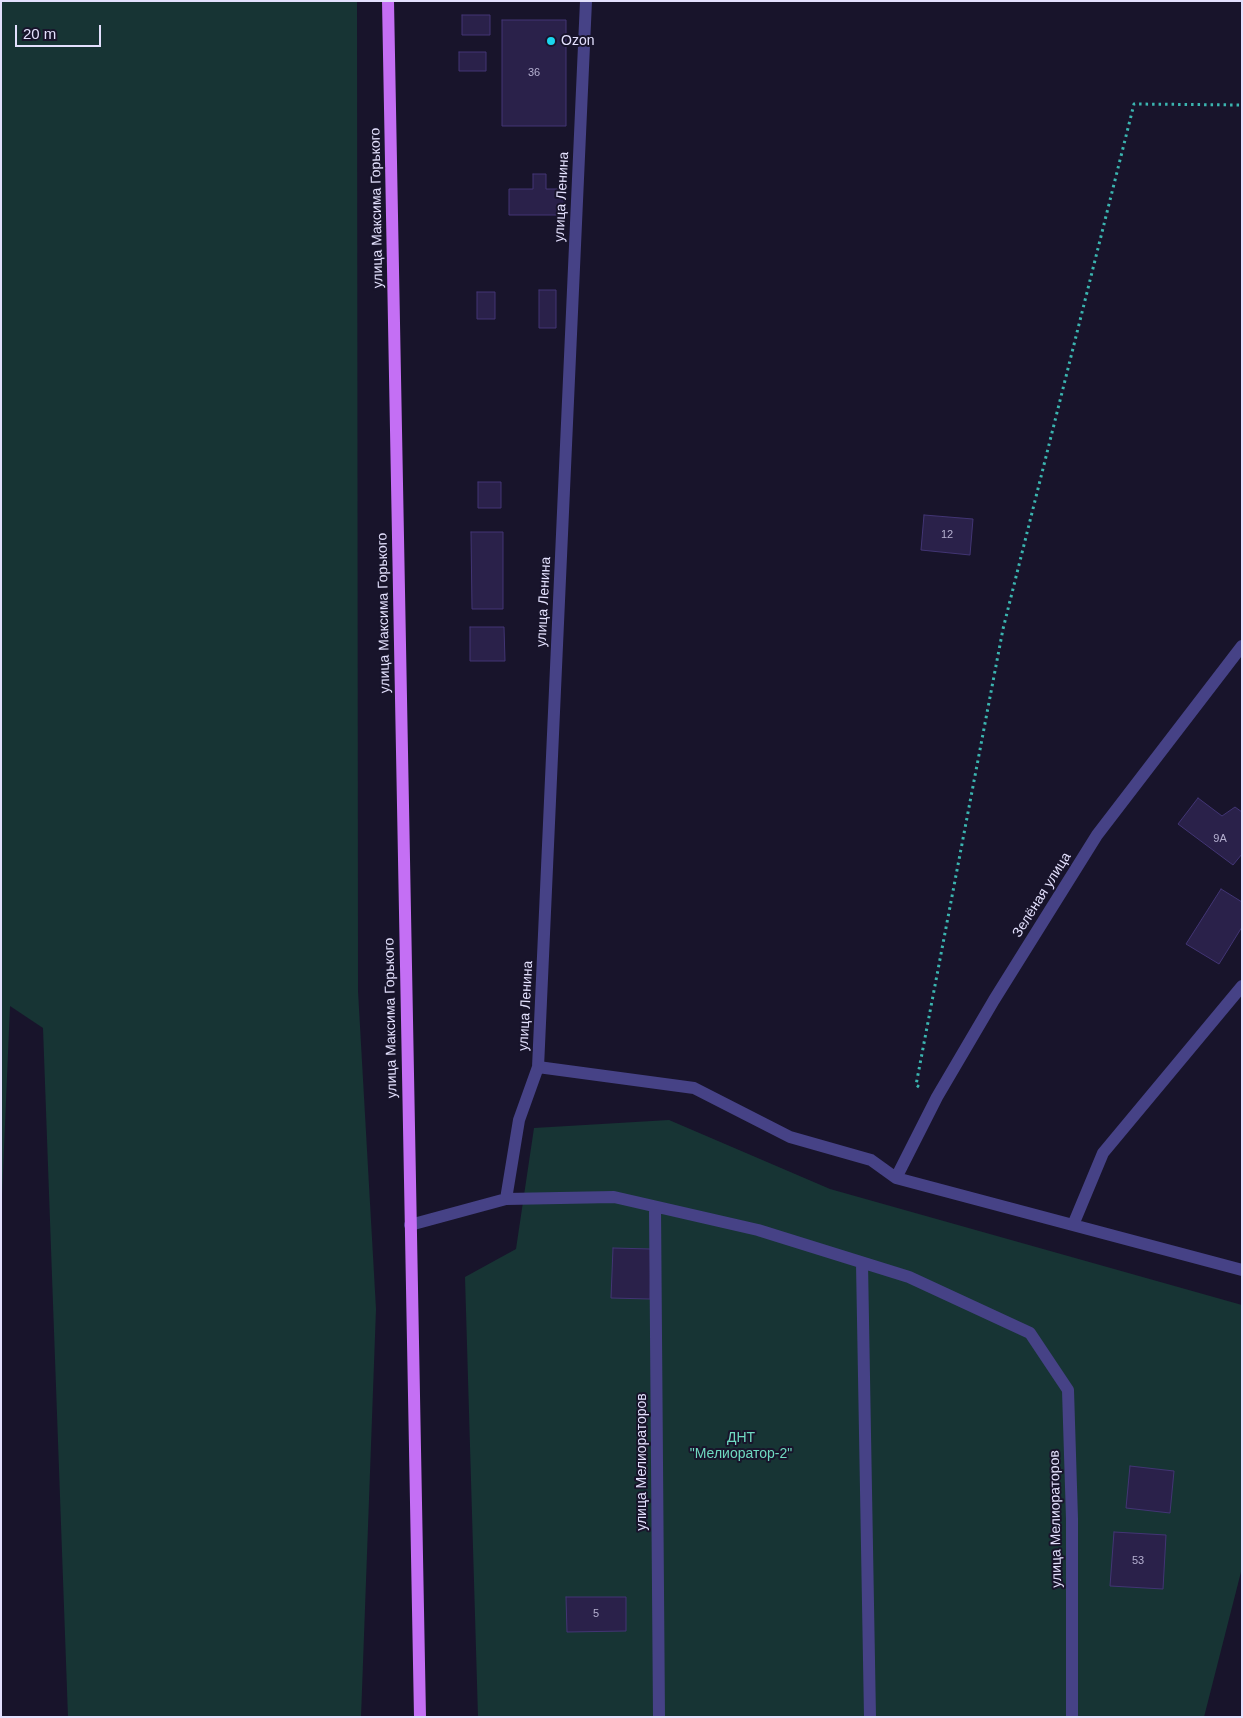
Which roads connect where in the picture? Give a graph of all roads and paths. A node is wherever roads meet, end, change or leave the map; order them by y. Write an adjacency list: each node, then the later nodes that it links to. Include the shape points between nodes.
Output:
1 (388, 1): 11 (main road, улица Максима Горького)
2 (586, 1): 6 (street, улица Ленина)
3 (1242, 105): 7 (path, via 1134,104 1003,629 916,1085)
4 (1242, 646): 7 (street, Зелёная улица, via 1097,835)
5 (1242, 986): 12 (street, via 1103,1152)
6 (538, 1068): 8 (street, via 694,1088 790,1137 871,1160); 9 (street, улица Ленина, via 519,1120)
7 (937, 1097): 8 (street, Зелёная улица)
8 (896, 1178): 12 (street)
9 (506, 1199): 10 (street, via 614,1197); 11 (street)
10 (655, 1207): 13 (street, via 758,1230); 16 (street, улица Мелиораторов)
11 (410, 1225): 15 (main road, улица Максима Горького)
12 (1073, 1225): 14 (street)
13 (862, 1263): 17 (street); 18 (street, улица Мелиораторов, via 909,1277 1030,1333 1068,1390)
14 (1242, 1270)
15 (420, 1717)
16 (659, 1717)
17 (870, 1717)
18 (1072, 1717)

